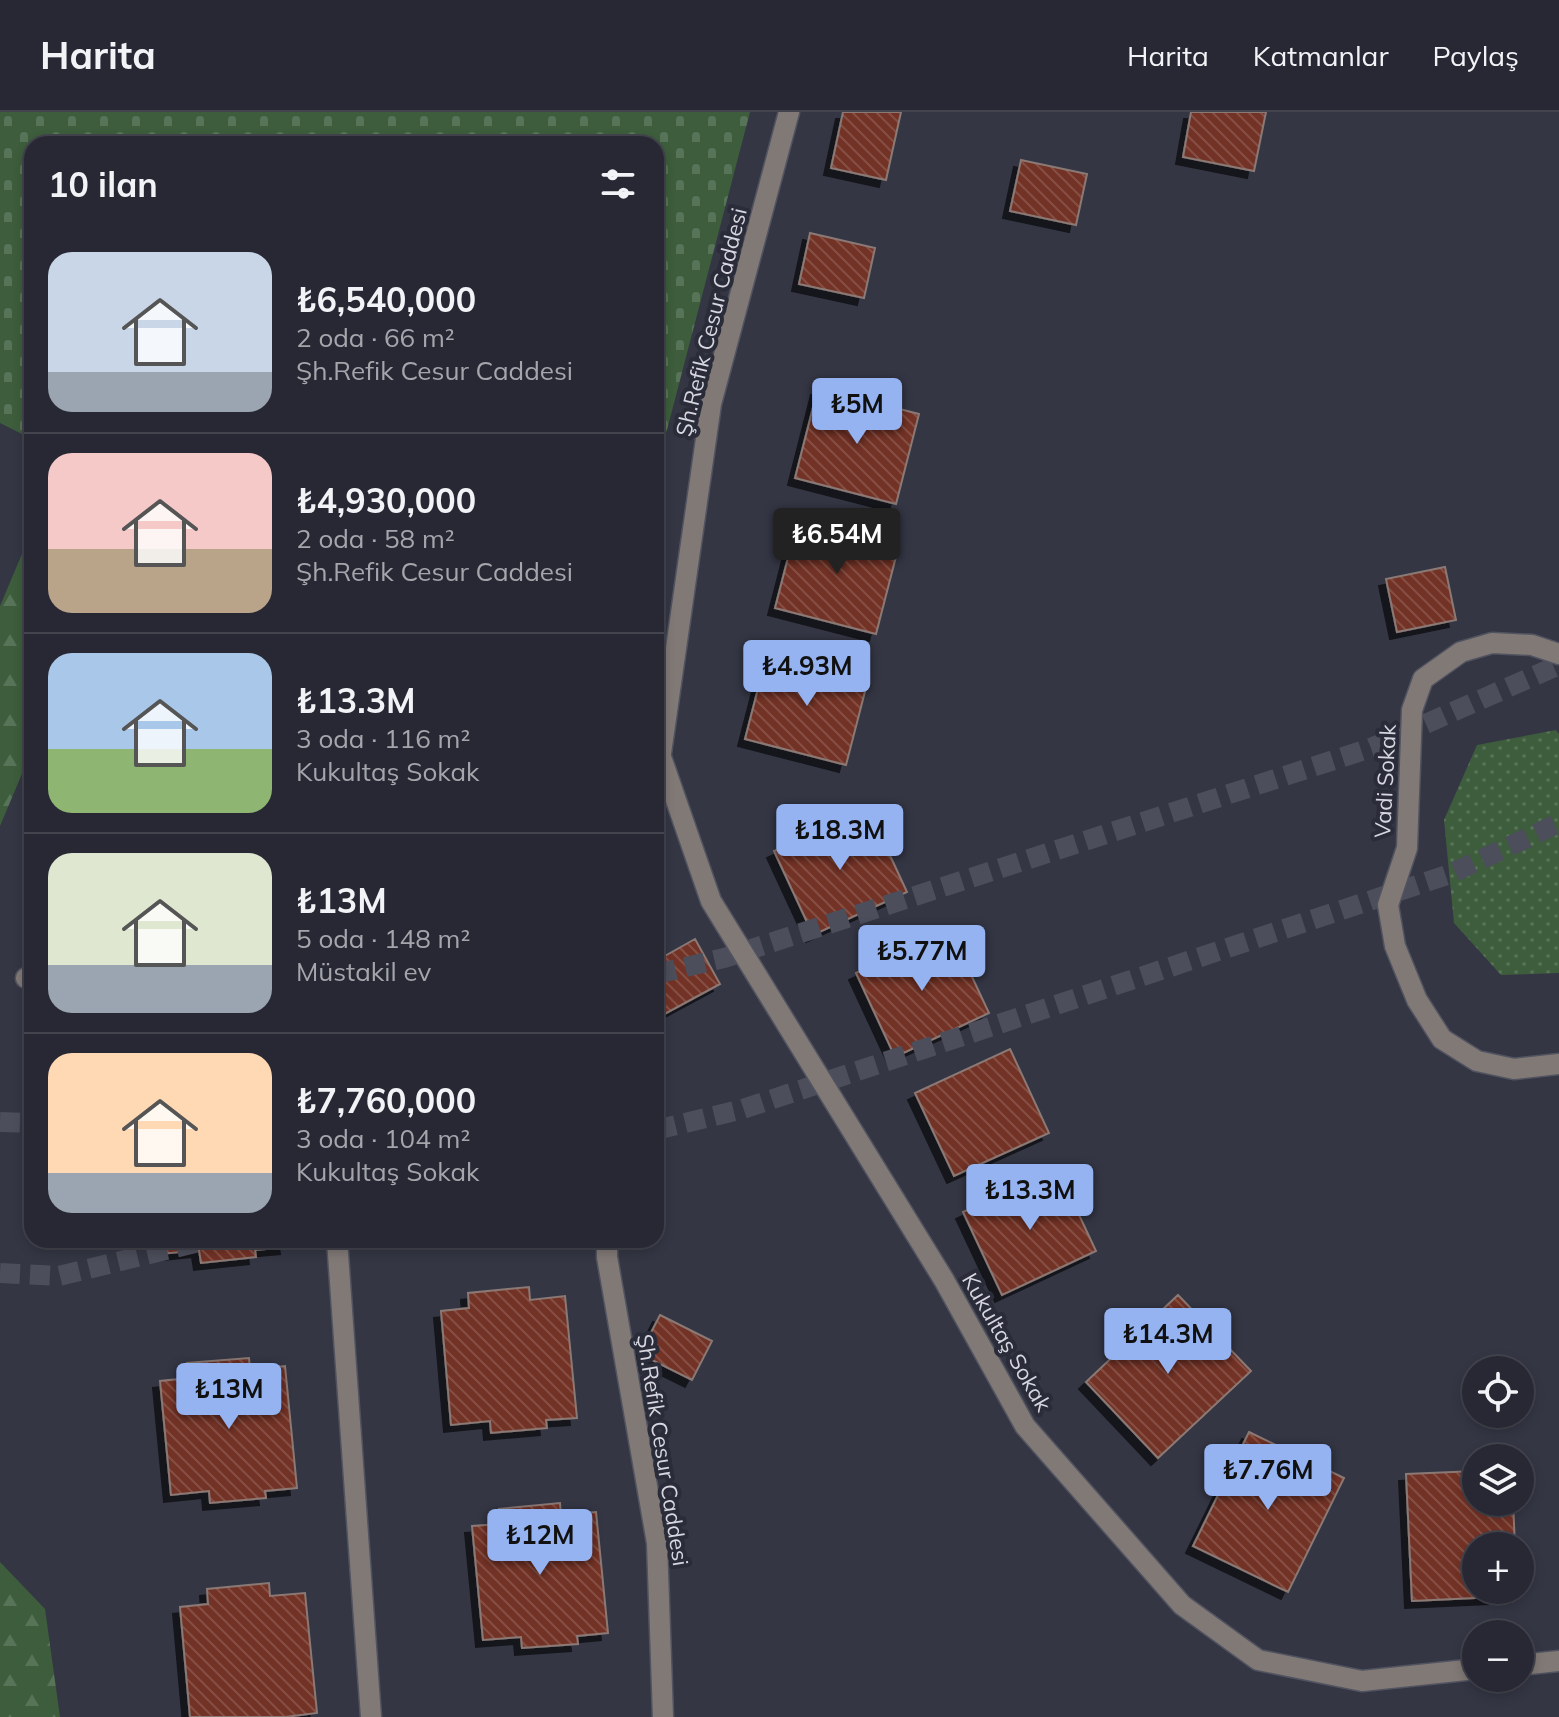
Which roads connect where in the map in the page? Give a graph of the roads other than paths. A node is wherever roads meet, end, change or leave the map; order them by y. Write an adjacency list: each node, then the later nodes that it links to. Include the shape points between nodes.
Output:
1 (789, 112): 3 (street, Şh.Refik Cesur Caddesi, via 711,404)
2 (1559, 654): 5 (street, Vadi Sokak, via 1532,645 1492,643 1461,652 1423,679 1412,710 1407,848 1388,905 1395,946 1417,1000 1442,1039 1477,1061 1514,1069)
3 (664, 736)
4 (664, 766): 10 (street, Kukultaş Sokak, via 711,901 944,1280 1025,1426 1182,1605 1258,1660 1362,1681)
5 (1559, 1064)
6 (338, 1248): 11 (street)
7 (607, 1248): 12 (street, Şh.Refik Cesur Caddesi, via 657,1543)
8 (1559, 1661): 9 (street)
9 (1534, 1664)
10 (1462, 1670)
11 (371, 1717)
12 (663, 1717)

